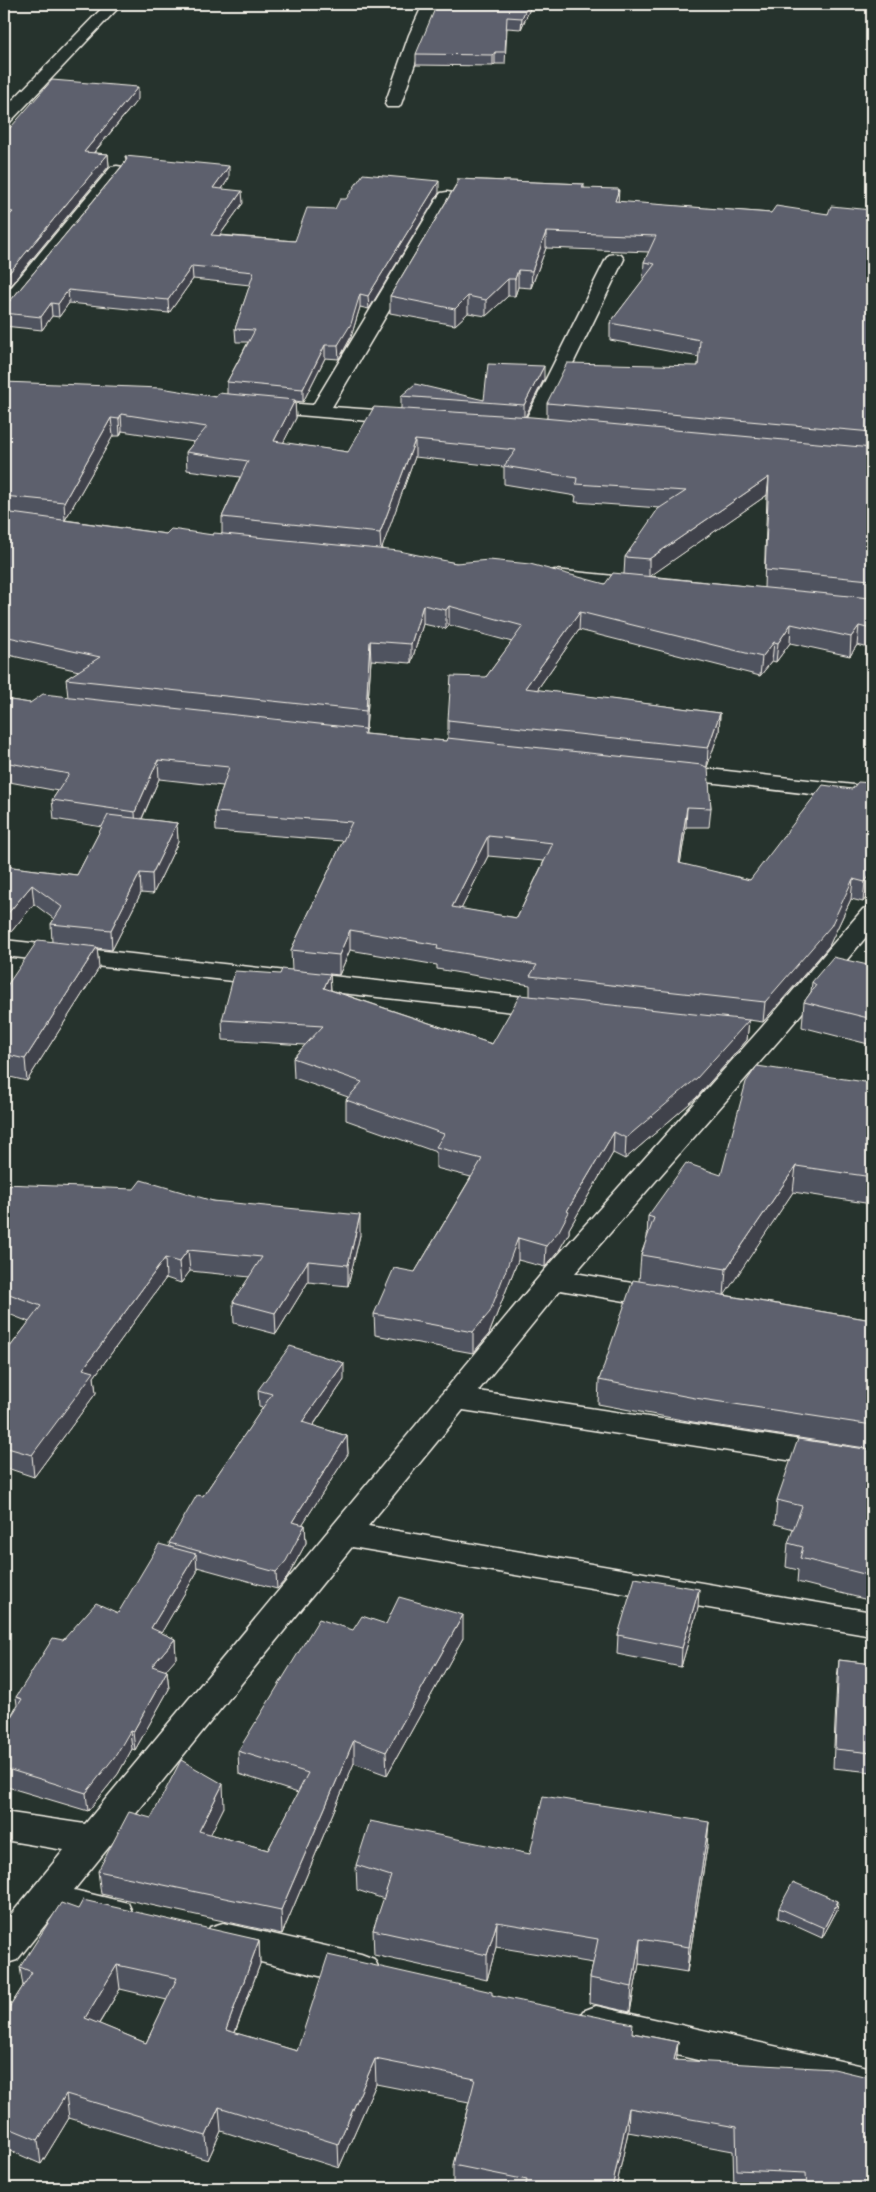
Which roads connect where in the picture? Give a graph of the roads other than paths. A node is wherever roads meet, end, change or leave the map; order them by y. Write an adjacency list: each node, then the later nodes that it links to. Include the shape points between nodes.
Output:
1 (114, 4): 4 (street)
2 (431, 4): 3 (street, via 416,35)
3 (393, 104)
4 (4, 118)
5 (118, 170): 8 (street)
6 (447, 197): 10 (street)
7 (615, 259): 12 (street)
8 (4, 308)
9 (240, 405): 10 (street)
10 (319, 412): 11 (street)
11 (426, 420)
12 (532, 427)
13 (537, 575): 14 (street)
14 (665, 588)
15 (655, 770): 16 (street)
16 (872, 794)
17 (871, 917): 20 (street, via 756,1031)
18 (4, 948): 19 (street)
19 (574, 1011)
20 (553, 1279): 21 (street); 22 (street)
21 (688, 1301)
22 (456, 1398): 23 (street); 24 (street)
23 (872, 1462)
24 (344, 1534): 25 (street); 27 (street)
25 (872, 1624)
26 (4, 1826): 27 (street)
27 (93, 1840): 28 (street)
28 (46, 1899): 29 (street); 31 (street)
29 (143, 1920)
30 (192, 1932): 32 (street)
31 (4, 1949)
32 (396, 1978)
33 (561, 2015): 34 (street)
34 (872, 2085)

